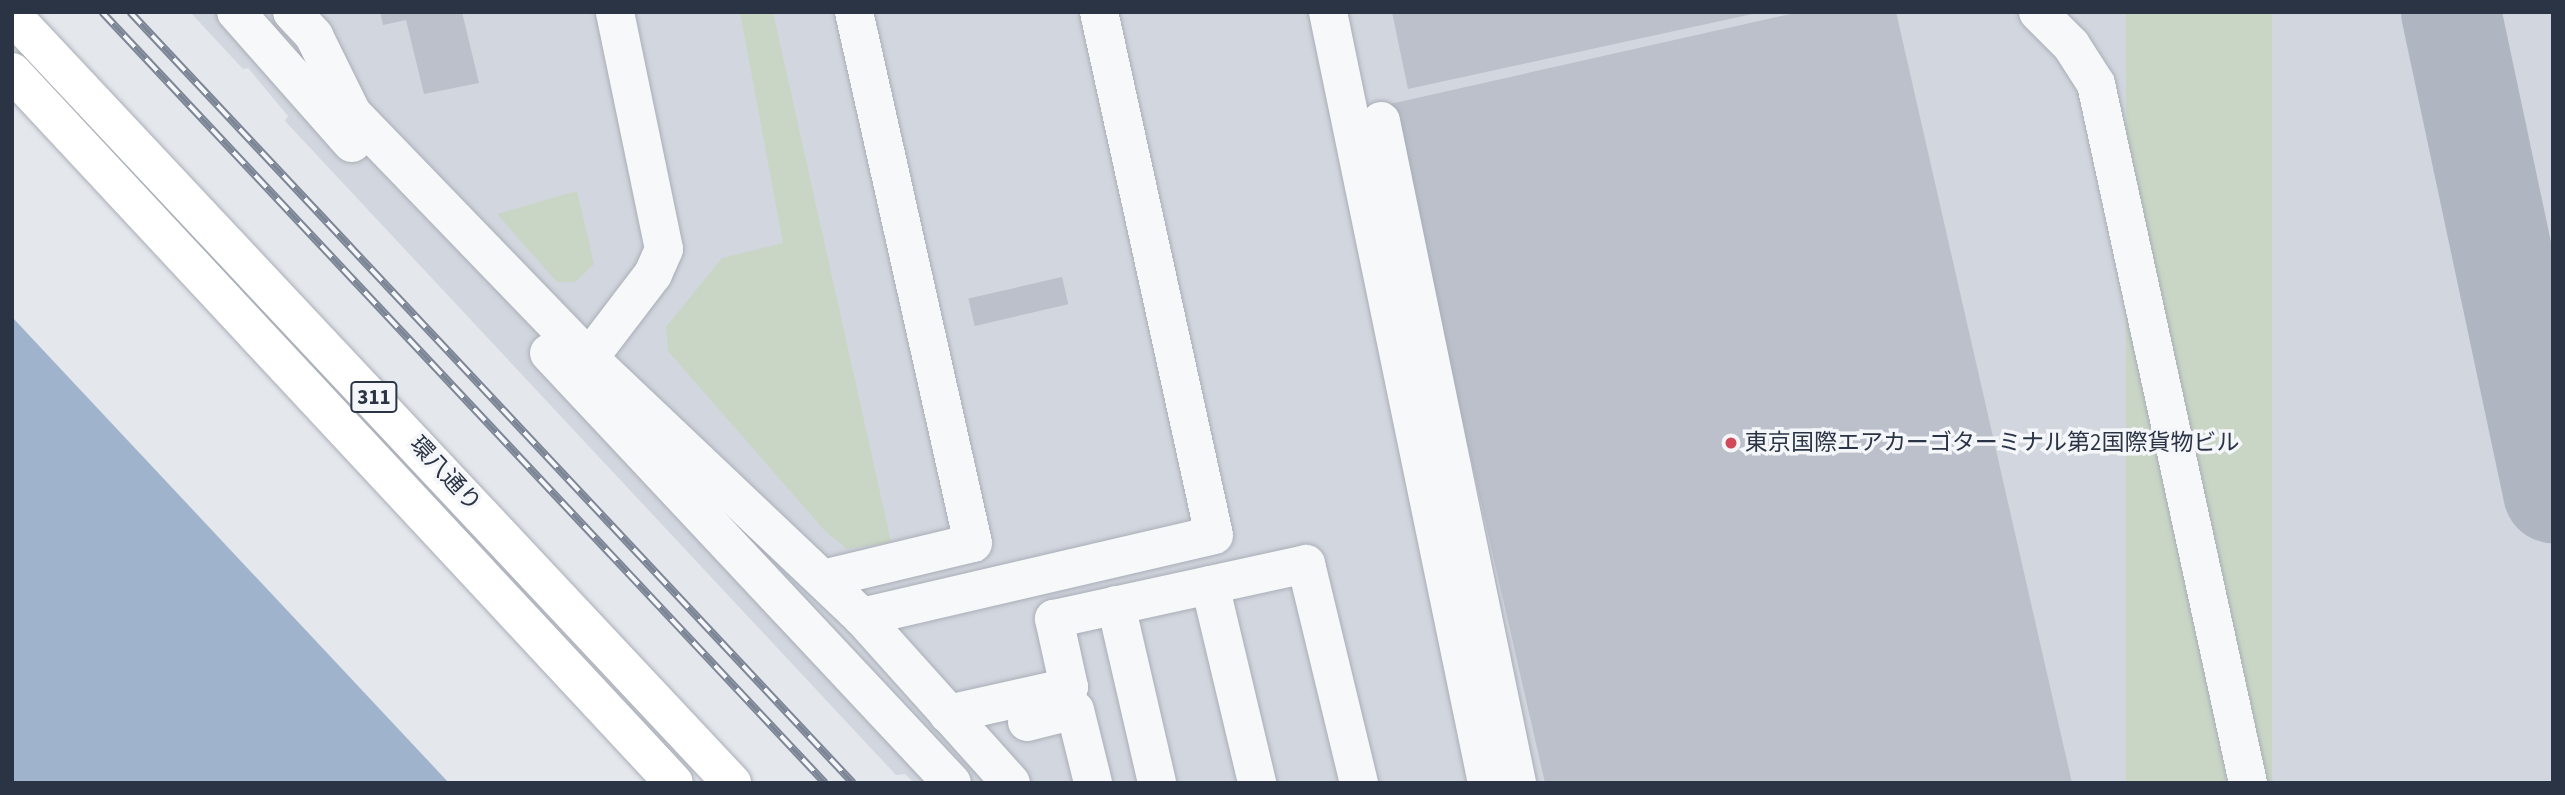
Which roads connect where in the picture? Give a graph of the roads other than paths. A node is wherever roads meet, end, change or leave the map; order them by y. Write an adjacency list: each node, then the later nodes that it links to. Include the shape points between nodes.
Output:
1 (236, 12): 19 (lane, via 337,127)
2 (292, 12): 11 (lane, via 314,36 352,113)
3 (615, 12): 11 (lane, via 664,249 653,274)
4 (854, 12): 12 (lane, via 973,543)
5 (1099, 12): 15 (lane, via 1214,535)
6 (1328, 12): 25 (lane)
7 (2038, 12): 27 (lane, via 2071,46 2096,85)
8 (12, 15): 18 (main road, 環八通り / 311)
9 (12, 72): 17 (main road, 環八通り / 311)
10 (1381, 121): 26 (lane)
11 (589, 358): 12 (lane)
12 (823, 579): 15 (lane)
13 (1210, 585): 14 (lane); 23 (lane); 24 (lane, via 1306,564)
14 (1116, 605): 16 (lane, via 1054,619 1069,687); 22 (lane)
15 (862, 617): 16 (lane)
16 (959, 725): 20 (lane); 21 (lane, via 1075,710)
17 (674, 783)
18 (732, 783)
19 (952, 783)
20 (1011, 783)
21 (1093, 783)
22 (1157, 783)
23 (1257, 783)
24 (1359, 783)
25 (1487, 783)
26 (1517, 783)
27 (2248, 783)

